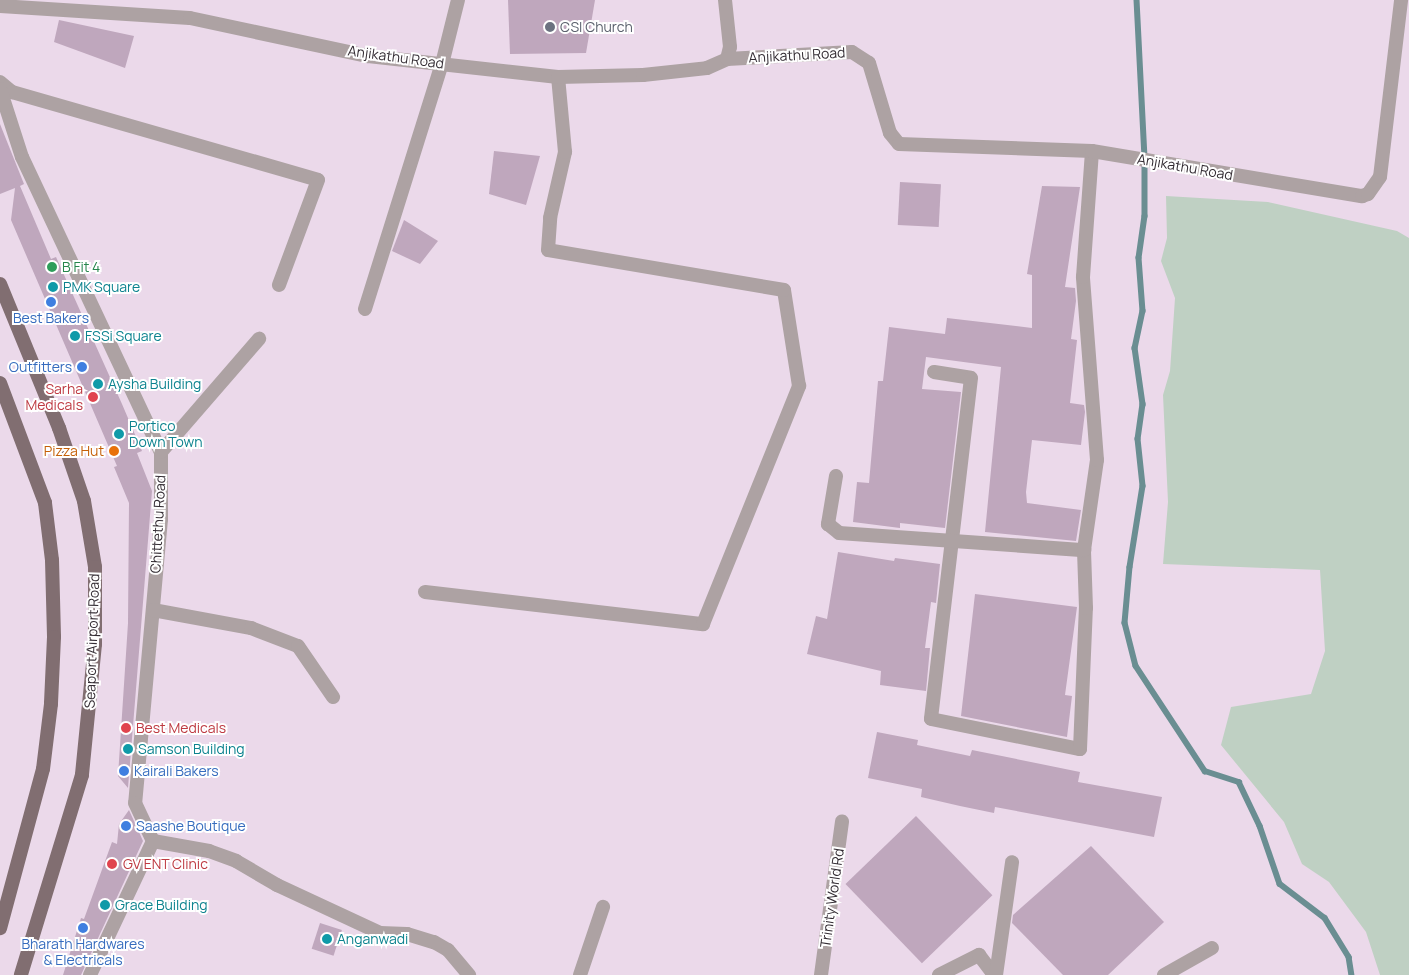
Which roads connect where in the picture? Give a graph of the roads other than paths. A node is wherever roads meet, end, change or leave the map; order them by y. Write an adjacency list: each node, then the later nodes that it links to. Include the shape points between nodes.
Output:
1 (458, 0): 6 (street)
2 (725, 0): 5 (street, via 730,48)
3 (1401, 0): 10 (street, Anjikathu Road, via 1380,177 1368,194 1355,196)
4 (0, 6): 6 (street, Anjikathu Road, via 190,18 368,56)
5 (727, 59): 7 (street, Anjikathu Road, via 707,68 643,75); 10 (street, Anjikathu Road, via 852,52 869,63 890,133 899,144)
6 (442, 64): 7 (street, Anjikathu Road); 13 (street)
7 (558, 77): 21 (street, via 565,152 550,218 548,250 784,290 799,386 703,624)
8 (0, 82): 12 (street, via 12,92 318,180)
9 (0, 89): 17 (street, Chittethu Road, via 26,166)
10 (1092, 151): 20 (street, via 1083,277 1097,460)
11 (0, 284): 30 (main road, Seaport Airport Road, via 62,437 84,501 95,567 94,653 82,776)
12 (279, 285)
13 (365, 310)
14 (259, 339): 17 (street)
15 (934, 372): 19 (street, via 971,378)
16 (0, 383): 28 (main road, via 45,503 52,560 54,637 51,704 43,769)
17 (161, 452): 22 (street, Chittethu Road, via 161,519)
18 (836, 476): 19 (street, via 828,524 832,530)
19 (952, 542): 20 (street); 20 (street, via 931,719 1080,749 1086,608)
20 (1084, 550)
21 (426, 592)
22 (153, 610): 23 (street, via 251,628 298,646); 25 (street, Chittethu Road, via 135,803)
23 (333, 697)
24 (842, 820): 34 (street, Trinity World Rd)
25 (153, 841): 31 (street); 32 (street, via 209,851 236,861 277,885 380,933 407,934 434,942 448,950)
26 (1012, 862): 36 (street)
27 (603, 907): 33 (street)
28 (0, 928)
29 (1212, 948): 37 (street)
30 (22, 975)
31 (90, 975)
32 (469, 975)
33 (580, 975)
34 (821, 975)
35 (939, 975): 36 (street, via 979,955)
36 (995, 975)
37 (1164, 975)

